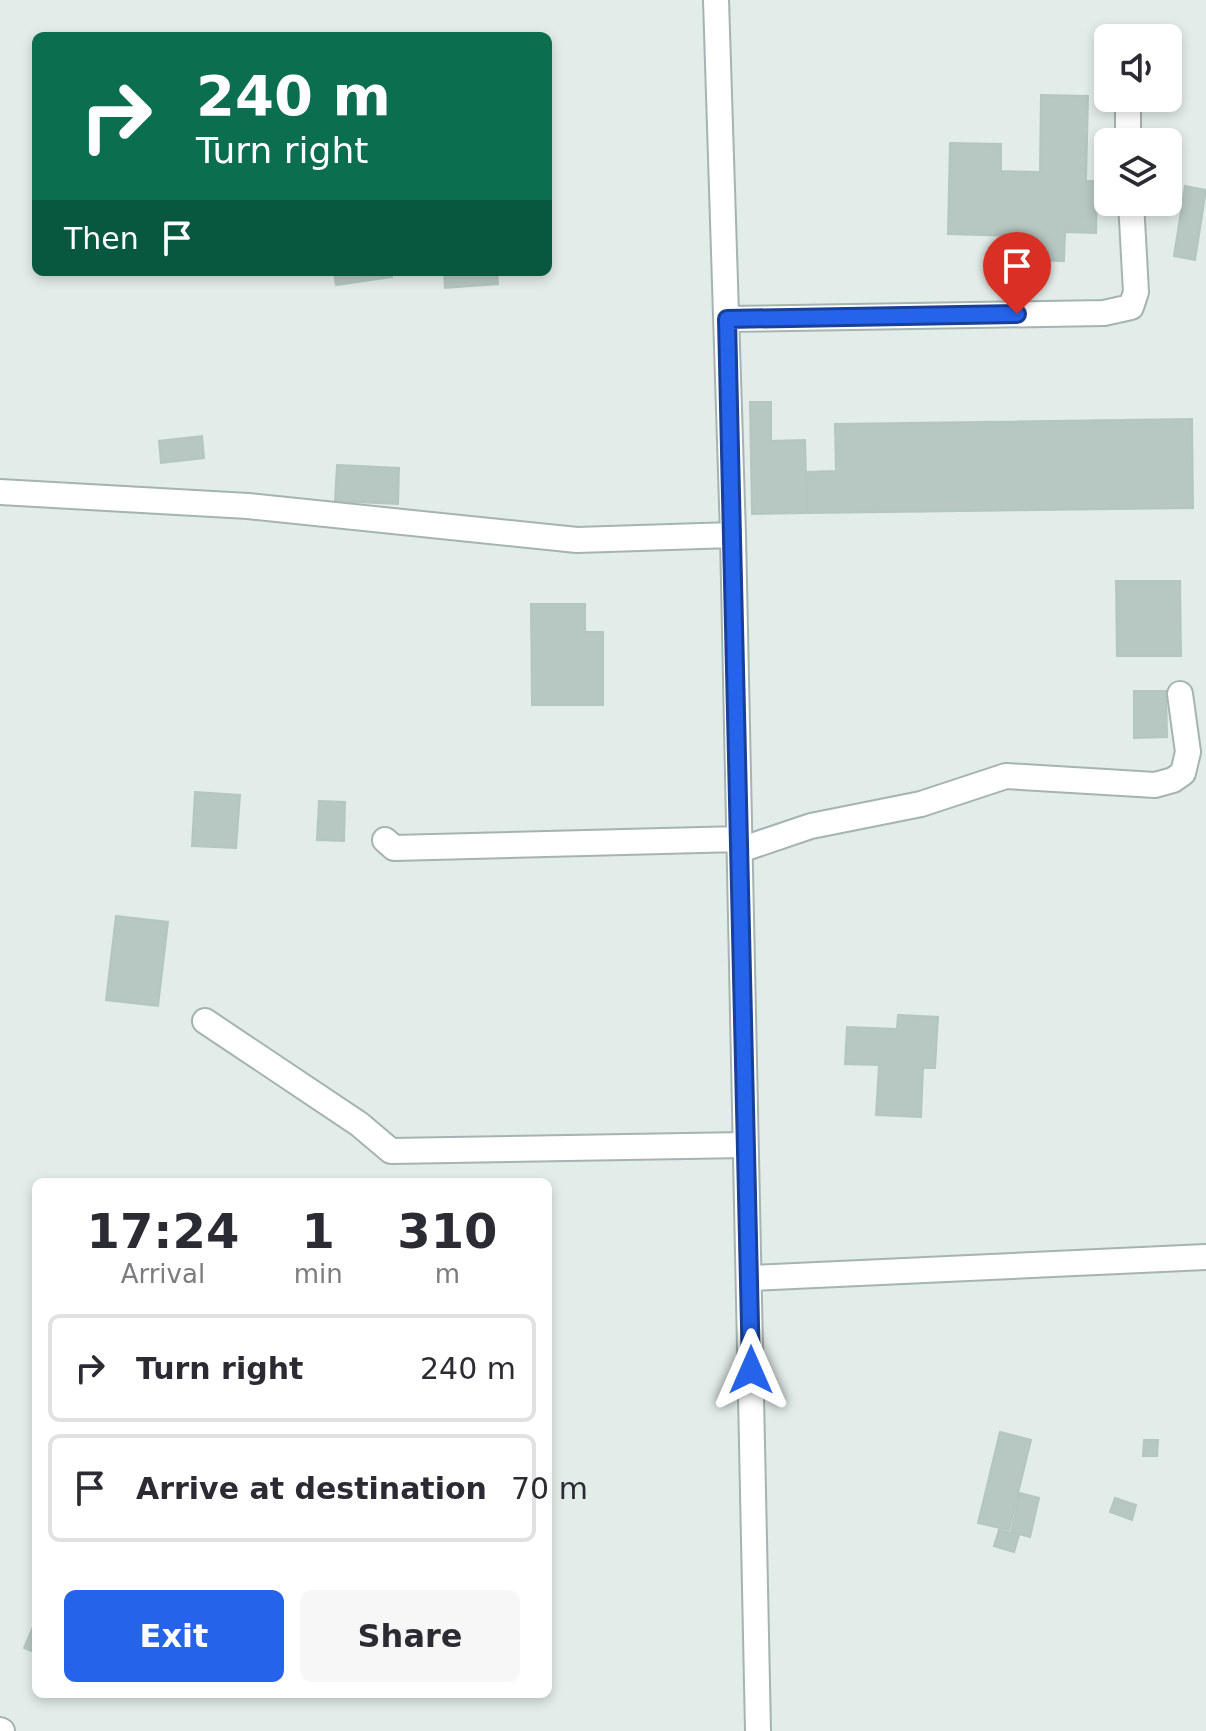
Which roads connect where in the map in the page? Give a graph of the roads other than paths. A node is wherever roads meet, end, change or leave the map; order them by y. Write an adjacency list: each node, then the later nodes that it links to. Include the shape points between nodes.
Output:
1 (716, 0): 3 (street)
2 (1132, 216): 3 (street, via 1136,292 1131,307 1104,313)
3 (727, 319): 5 (street)
4 (0, 492): 5 (street, via 248,506 577,540)
5 (733, 535): 8 (street)
6 (1180, 694): 8 (street, via 1188,752 1183,773 1173,780 1155,785 1006,776 921,804)
7 (385, 840): 8 (street, via 394,848)
8 (740, 844): 10 (street)
9 (205, 1021): 10 (street, via 391,1151)
10 (745, 1145): 12 (street)
11 (1206, 1257): 12 (street)
12 (751, 1278): 13 (street)
13 (758, 1731)

